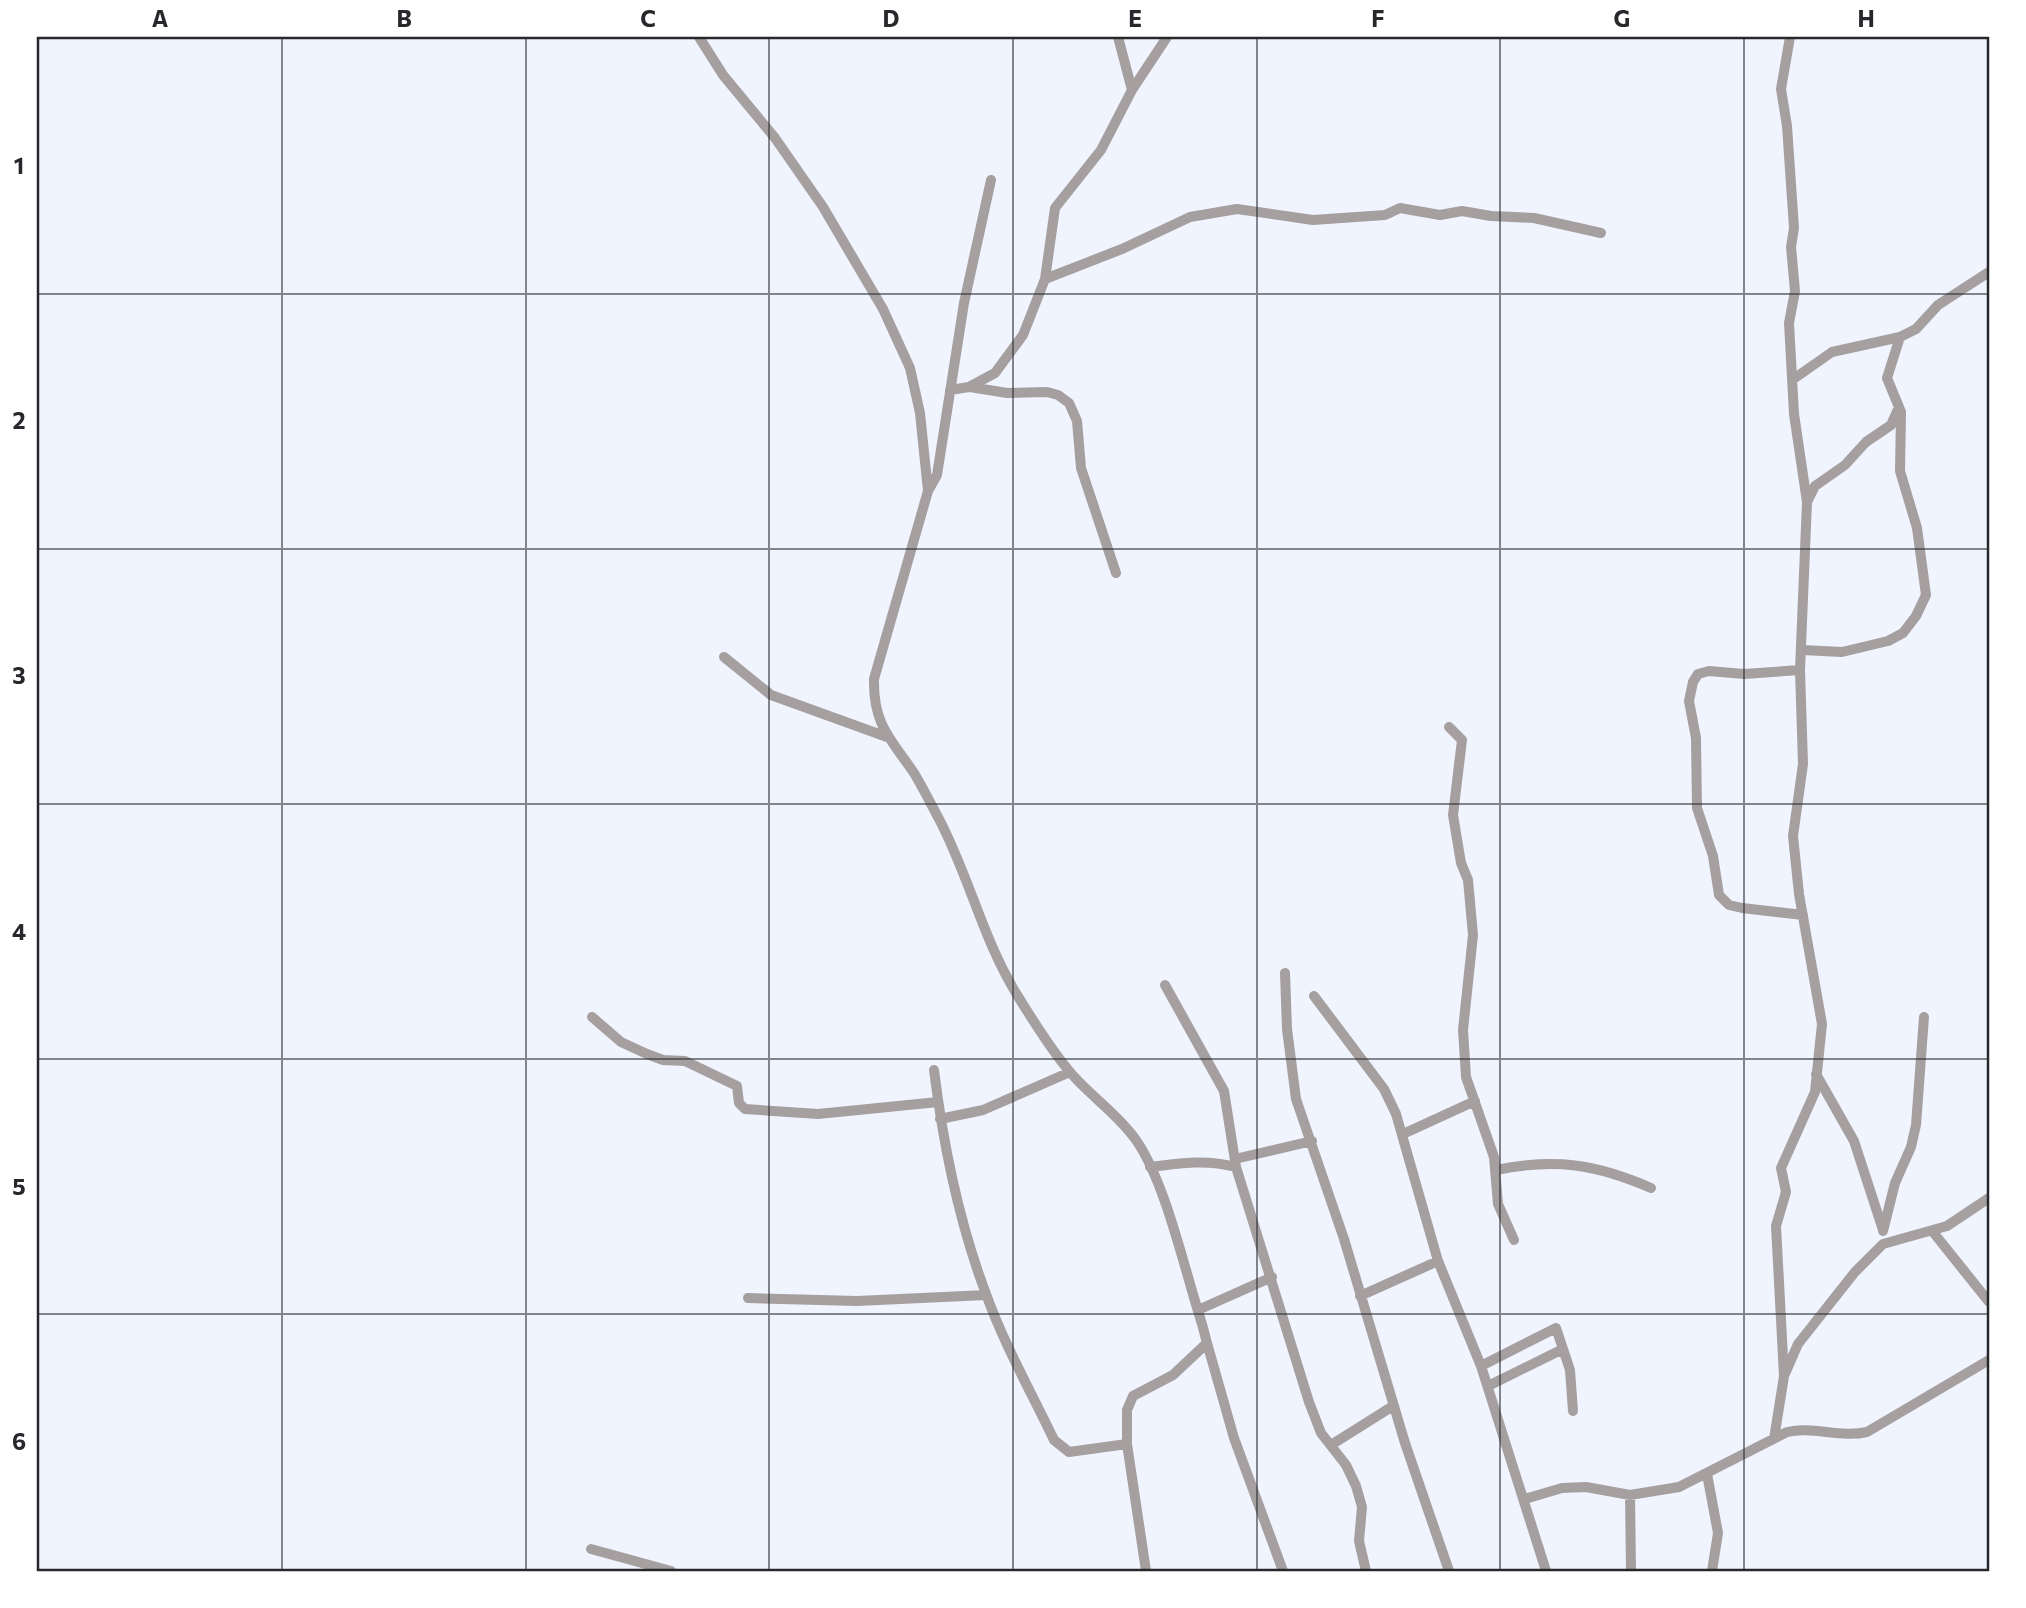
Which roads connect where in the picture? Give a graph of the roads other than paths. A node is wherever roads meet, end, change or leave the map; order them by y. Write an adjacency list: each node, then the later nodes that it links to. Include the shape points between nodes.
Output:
1 (698, 37): 15 (street, via 823,206 883,309 910,368)
2 (1118, 37): 5 (street)
3 (1167, 37): 5 (street)
4 (1790, 37): 11 (street, via 1781,89 1794,228 1795,291 1789,313)
5 (1132, 89): 9 (street, via 1101,150 1055,208)
6 (990, 180): 13 (street)
7 (1601, 233): 9 (street, via 1534,218 1462,211 1440,215 1400,208 1385,215 1313,220 1237,209 1190,217)
8 (1989, 272): 10 (street)
9 (1045, 279): 12 (street, via 1009,359 988,379)
10 (1900, 337): 11 (street, via 1832,352); 14 (street, via 1887,378)
11 (1792, 380): 16 (street)
12 (970, 387): 13 (street); 17 (street, via 1007,393 1047,392 1069,403 1077,421 1081,468)
13 (950, 390): 15 (street, via 939,465)
14 (1899, 406): 16 (street, via 1891,425 1815,486); 18 (street, via 1900,471 1926,581 1922,606 1903,633 1888,641 1842,652)
15 (929, 491): 22 (street, via 874,679 874,701)
16 (1807, 502): 18 (street)
17 (1116, 573)
18 (1802, 650): 20 (street)
19 (724, 657): 22 (street, via 771,695)
20 (1800, 670): 23 (street, via 1803,764 1793,836); 23 (street, via 1698,674 1689,701 1696,738 1697,808 1713,856 1719,895 1729,905)
21 (1449, 727): 32 (street, via 1462,740 1453,815 1471,903 1473,935 1463,1030 1466,1077)
22 (887, 737): 30 (street, via 914,774 956,853 990,948)
23 (1803, 915): 31 (street, via 1822,1024)
24 (1285, 973): 36 (street, via 1296,1099)
25 (1165, 985): 37 (street, via 1224,1091)
26 (1314, 996): 35 (street, via 1384,1089)
27 (592, 1017): 33 (street, via 629,1046 663,1060 685,1061 737,1086 739,1103 745,1109 818,1114)
28 (1924, 1017): 42 (street, via 1912,1147 1895,1183)
29 (934, 1070): 33 (street)
30 (1070, 1072): 34 (street, via 983,1110); 38 (street, via 1137,1141)
31 (1816, 1074): 42 (street, via 1854,1141); 57 (street, via 1809,1110 1781,1168 1786,1192 1776,1226)
32 (1475, 1101): 35 (street); 39 (street)
33 (938, 1102): 34 (street)
34 (940, 1119): 48 (street)
35 (1403, 1134): 46 (street)
36 (1312, 1141): 37 (street); 49 (street)
37 (1235, 1163): 38 (street); 47 (street)
38 (1150, 1167): 52 (street)
39 (1496, 1170): 40 (street, via 1534,1163 1569,1164 1599,1168); 44 (street, via 1498,1204)
40 (1651, 1188)
41 (1989, 1198): 43 (street)
42 (1883, 1231): 45 (street)
43 (1933, 1232): 45 (street); 51 (street)
44 (1514, 1240)
45 (1883, 1244): 57 (street, via 1808,1329)
46 (1438, 1261): 49 (street); 56 (street)
47 (1272, 1277): 52 (street); 63 (street, via 1309,1402)
48 (986, 1296): 50 (street, via 857,1301); 62 (street, via 1054,1440 1076,1452)
49 (1360, 1296): 59 (street)
50 (748, 1297)
51 (1989, 1302)
52 (1198, 1310): 53 (street)
53 (1207, 1343): 62 (street, via 1173,1375 1133,1396 1127,1410); 70 (street, via 1234,1438)
54 (1563, 1349): 56 (street, via 1553,1328); 58 (street); 60 (street, via 1570,1370)
55 (1989, 1360): 61 (street, via 1867,1432 1849,1436 1799,1429)
56 (1481, 1366): 58 (street)
57 (1784, 1376): 61 (street)
58 (1488, 1386): 66 (street)
59 (1393, 1406): 63 (street); 72 (street)
60 (1573, 1411)
61 (1774, 1439): 64 (street)
62 (1127, 1444): 69 (street)
63 (1331, 1445): 71 (street, via 1346,1465 1362,1507 1359,1541)
64 (1707, 1474): 65 (street, via 1679,1487); 75 (street, via 1718,1533)
65 (1630, 1495): 66 (street, via 1586,1487 1562,1488); 74 (street)
66 (1525, 1499): 73 (street)
67 (591, 1549): 68 (street)
68 (671, 1571)
69 (1146, 1571)
70 (1283, 1571)
71 (1366, 1571)
72 (1450, 1571)
73 (1546, 1571)
74 (1631, 1571)
75 (1712, 1571)

